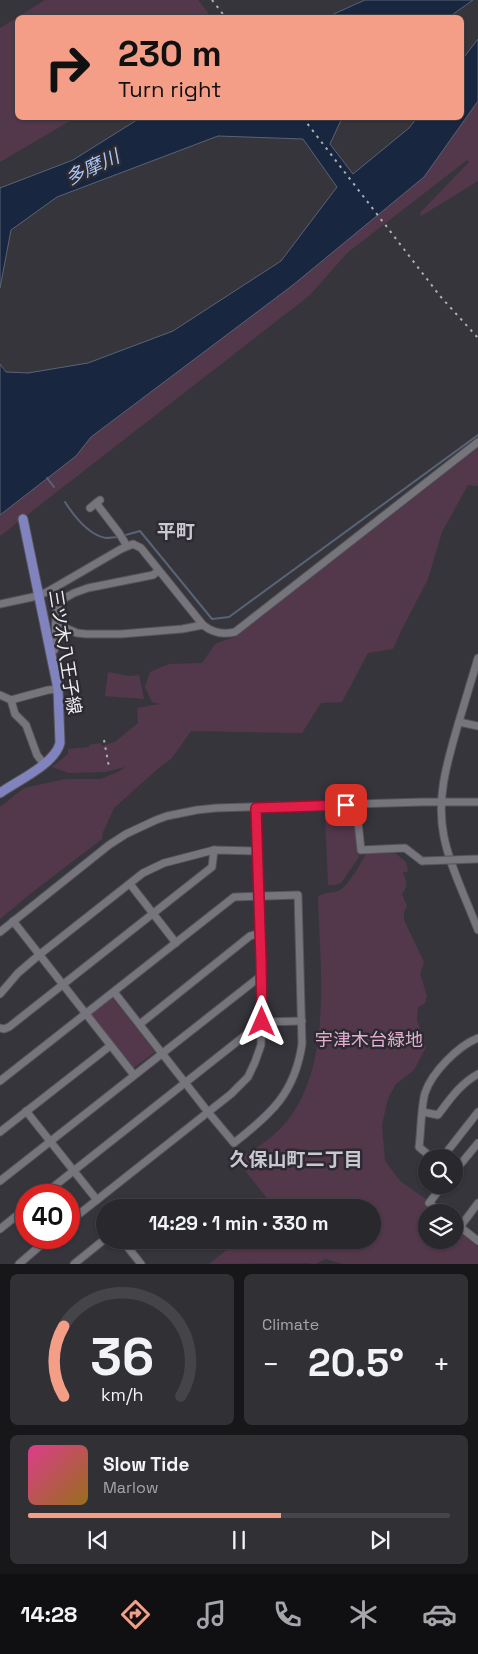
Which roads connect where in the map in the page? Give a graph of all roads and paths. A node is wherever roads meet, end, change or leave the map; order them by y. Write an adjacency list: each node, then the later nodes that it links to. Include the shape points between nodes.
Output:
1 (478, 442): 9 (street, via 240,629 223,634)
2 (96, 504): 4 (street)
3 (24, 519): 6 (main road, 三ツ木八王子線)
4 (126, 544): 5 (street, via 138,545); 6 (street)
5 (158, 571): 8 (street, via 153,575 88,588 69,596 57,608); 9 (street)
6 (40, 595): 7 (street); 10 (main road, 三ツ木八王子線)
7 (0, 604)
8 (56, 624): 9 (street, via 86,634 182,629); 10 (street, via 55,649)
9 (203, 624)
10 (51, 654): 12 (main road, 三ツ木八王子線)
11 (478, 658): 15 (street)
12 (58, 688): 14 (street); 17 (main road, 三ツ木八王子線, via 60,743 57,752)
13 (0, 695): 14 (street)
14 (11, 700): 17 (street)
15 (459, 722): 16 (street); 20 (street, via 448,759)
16 (478, 726)
17 (44, 764): 18 (main road, 三ツ木八王子線)
18 (0, 793)
19 (478, 802): 20 (street)
20 (441, 803): 21 (street); 29 (street, via 444,839 458,881)
21 (256, 808): 24 (street); 30 (street, via 197,810 143,825 109,845)
22 (358, 813): 25 (street, bridge, via 361,850 405,848 422,861)
23 (214, 850): 24 (street); 26 (street, via 164,864 143,873); 28 (street, via 212,867)
24 (257, 851): 27 (street)
25 (478, 859)
26 (130, 884): 28 (street); 35 (street)
27 (258, 896): 33 (street); 34 (street, via 234,897); 41 (street, via 298,895)
28 (153, 913): 34 (street); 37 (street)
29 (475, 914): 31 (street)
30 (13, 921): 32 (street); 35 (street)
31 (478, 930)
32 (0, 932)
33 (260, 933): 36 (street); 43 (street, via 250,936)
34 (176, 942): 38 (street)
35 (39, 955): 37 (street); 39 (street)
36 (262, 975): 42 (street); 47 (street)
37 (62, 985): 40 (street); 44 (street, via 8,1027)
38 (114, 992): 40 (street); 43 (street)
39 (0, 994)
40 (86, 1014): 46 (street); 50 (street)
41 (302, 1021): 42 (street); 53 (street, via 298,1067 287,1091 269,1114 234,1143)
42 (262, 1022): 51 (street); 53 (street, via 261,1045 248,1077)
43 (140, 1024): 47 (street)
44 (0, 1028)
45 (478, 1038): 54 (street, via 455,1052 436,1073 425,1093)
46 (110, 1046): 49 (street); 52 (street)
47 (163, 1053): 49 (street); 51 (street)
48 (478, 1074): 54 (street, via 467,1080 438,1114)
49 (134, 1075): 57 (street)
50 (0, 1081)
51 (186, 1082): 53 (street); 62 (street)
52 (26, 1110): 56 (street); 57 (street)
53 (208, 1112): 67 (street)
54 (423, 1112): 59 (street)
55 (478, 1112): 60 (street)
56 (0, 1132)
57 (50, 1141): 62 (street); 63 (street)
58 (478, 1143): 61 (street)
59 (421, 1149)
60 (449, 1149)
61 (463, 1161)
62 (74, 1171): 64 (street); 66 (street)
63 (0, 1181)
64 (57, 1184)
65 (436, 1194): 69 (street)
66 (96, 1199)
67 (98, 1199)
68 (96, 1201): 71 (street)
69 (429, 1204)
70 (478, 1204): 73 (street)
71 (80, 1213)
72 (15, 1217): 74 (street)
73 (463, 1219)
74 (0, 1229)
75 (463, 1230): 76 (street)
76 (478, 1241)
77 (96, 1246): 81 (street)
78 (36, 1249): 80 (street)
79 (129, 1249): 82 (street)
80 (19, 1264)
81 (74, 1264)
82 (141, 1264)

